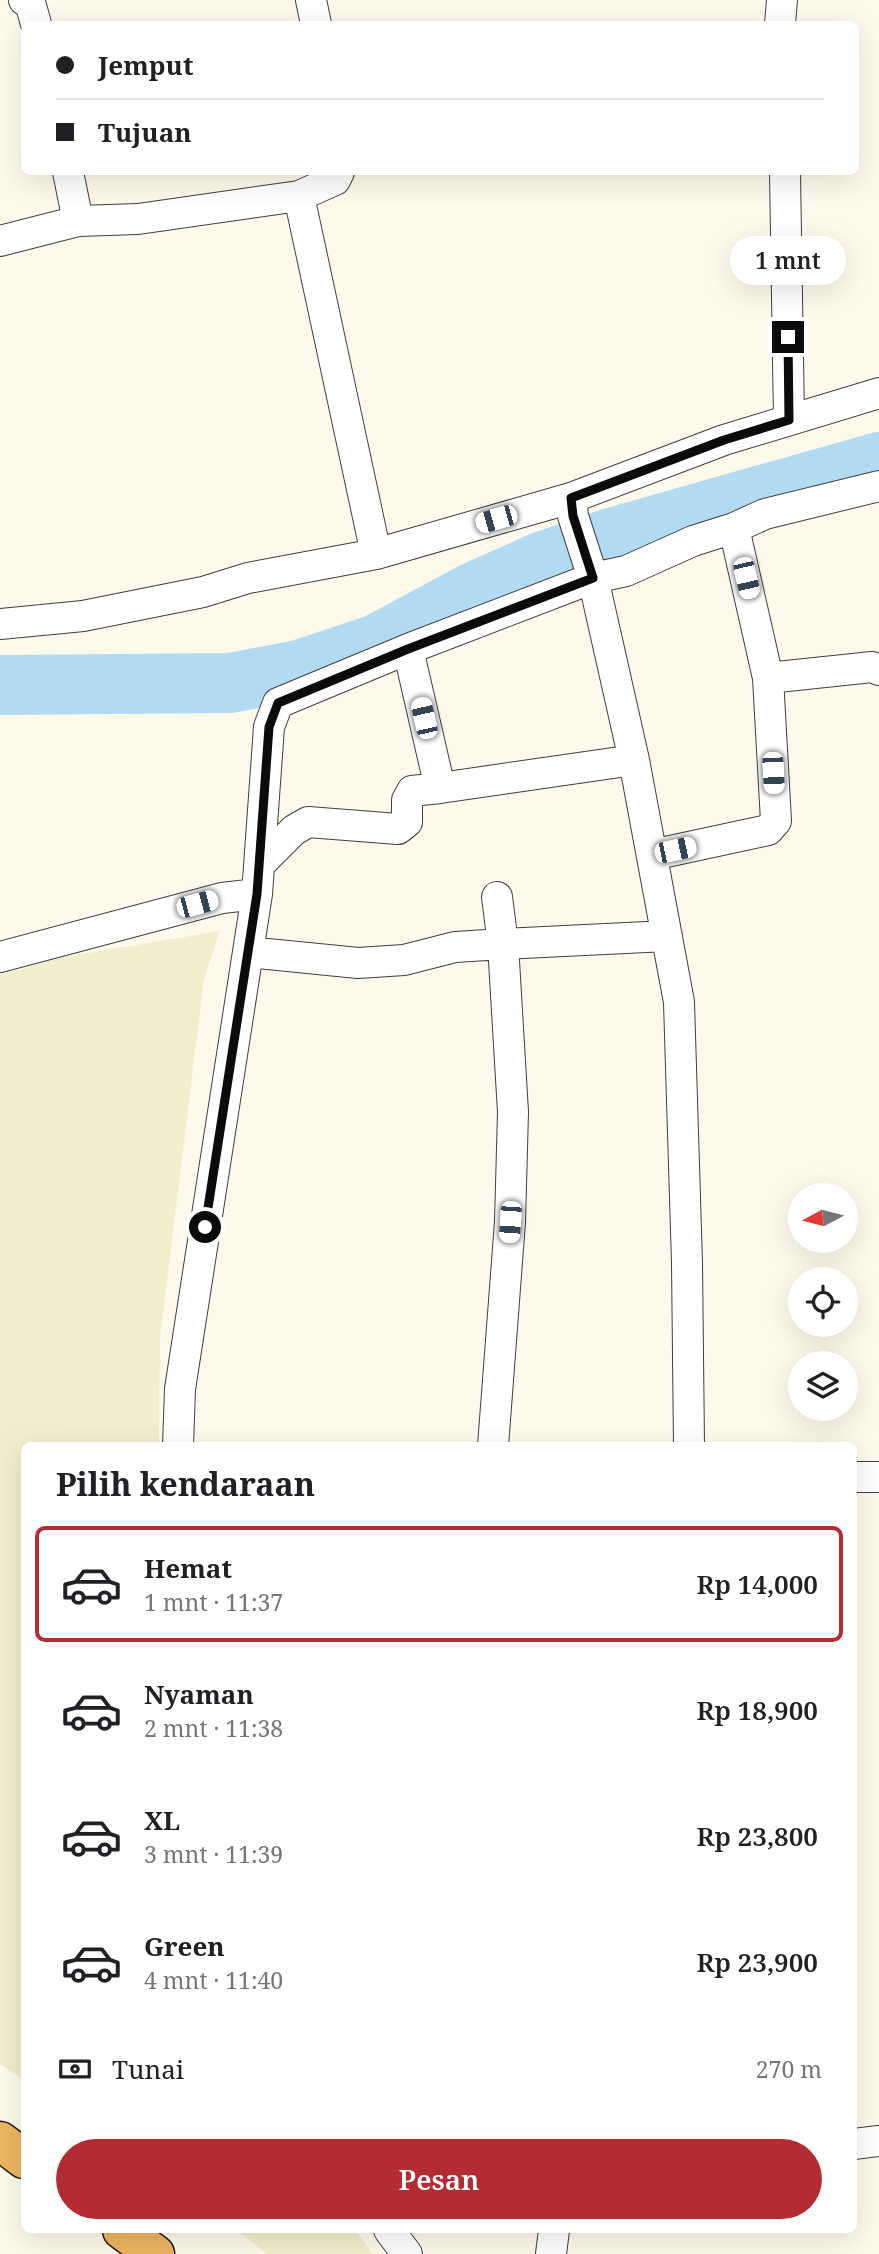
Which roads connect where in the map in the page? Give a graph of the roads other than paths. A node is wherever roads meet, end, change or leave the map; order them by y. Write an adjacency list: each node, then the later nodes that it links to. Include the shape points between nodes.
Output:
1 (8, 0): 5 (street)
2 (24, 0): 6 (street, via 30,2)
3 (312, 0): 7 (street)
4 (782, 0): 8 (street)
5 (0, 2)
6 (35, 21)
7 (316, 21)
8 (780, 21)
9 (69, 175): 13 (street)
10 (338, 175): 12 (street)
11 (785, 175): 16 (street)
12 (299, 196): 13 (street, via 138,219); 20 (street)
13 (78, 221): 14 (street)
14 (0, 241)
15 (879, 393): 16 (street)
16 (789, 420): 18 (street, via 724,440)
17 (879, 486): 19 (street, via 765,514)
18 (572, 507): 20 (street); 21 (street)
19 (734, 527): 21 (street, via 626,571); 25 (street)
20 (376, 554): 22 (street, via 83,616)
21 (590, 570): 23 (street); 26 (street)
22 (0, 624)
23 (408, 649): 27 (street); 29 (street, via 278,703 269,727)
24 (879, 670): 25 (street)
25 (768, 678): 28 (street, via 776,821 768,830)
26 (634, 760): 27 (street); 28 (street)
27 (440, 788): 29 (street, via 412,791 407,800 407,822 397,829 308,822 294,830)
28 (652, 855): 31 (street)
29 (258, 879): 33 (street); 34 (street, via 222,898)
30 (497, 897): 32 (street)
31 (667, 936): 32 (street); 37 (street, via 678,1002)
32 (503, 944): 33 (street, via 358,963); 36 (street, via 513,1112 510,1222)
33 (248, 952): 35 (street, via 180,1389)
34 (0, 957)
35 (178, 1442)
36 (493, 1442)
37 (689, 1442)
38 (857, 1477): 39 (street)
39 (879, 1477)
40 (0, 2141): 43 (highway)
41 (879, 2141): 42 (street)
42 (857, 2144)
43 (21, 2157)
44 (126, 2233): 47 (highway)
45 (391, 2233): 48 (street)
46 (554, 2233): 49 (street)
47 (155, 2254)
48 (407, 2254)
49 (551, 2254)

